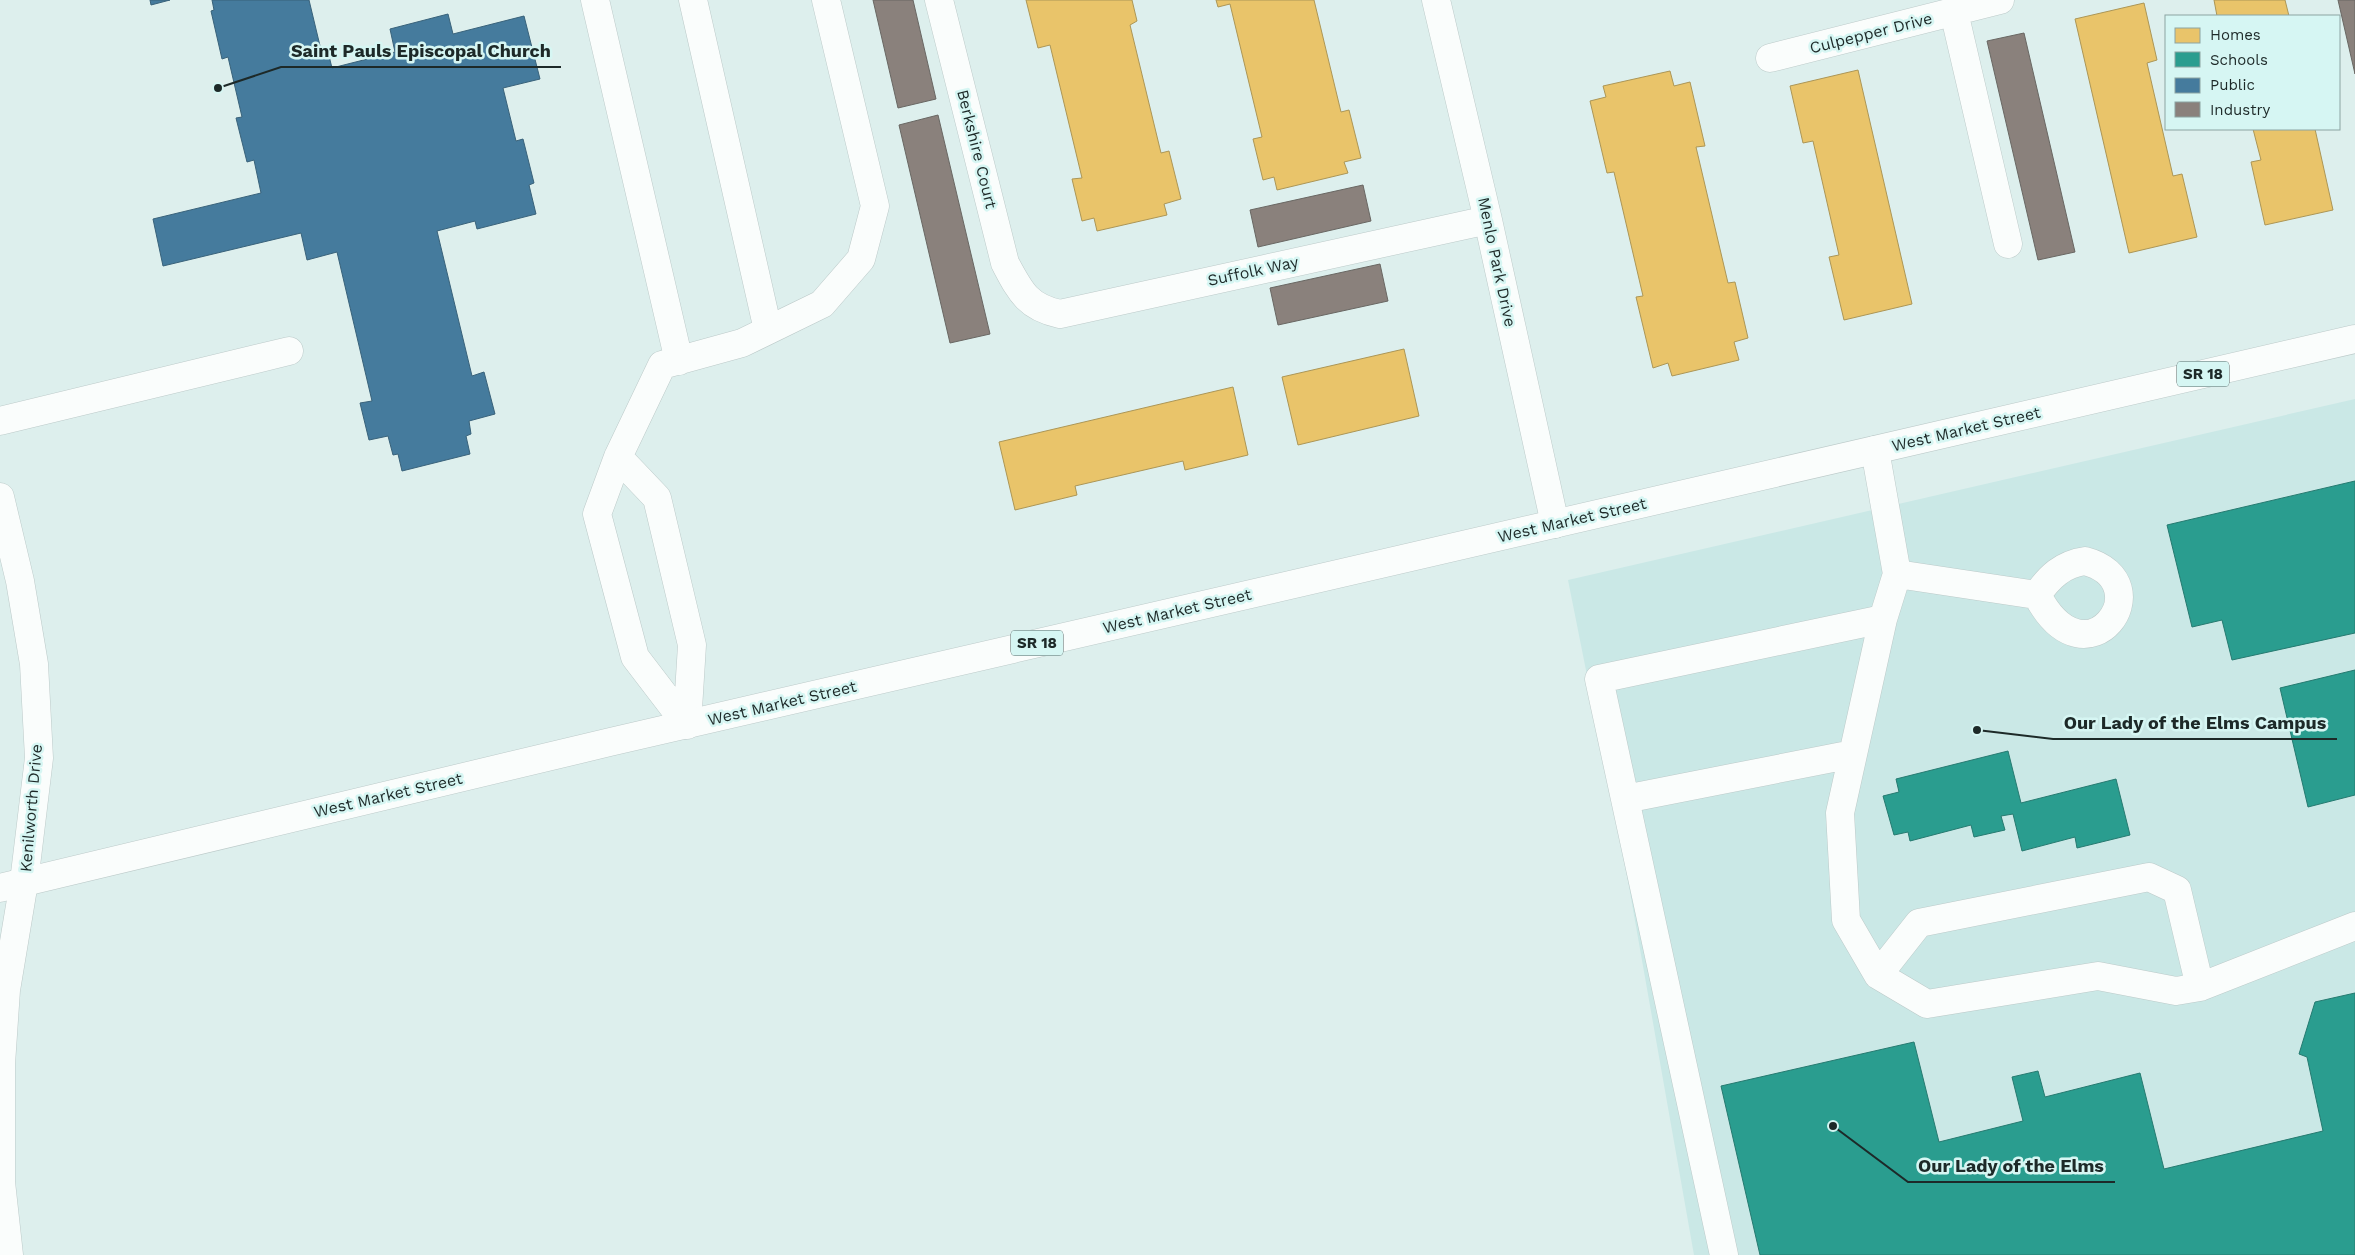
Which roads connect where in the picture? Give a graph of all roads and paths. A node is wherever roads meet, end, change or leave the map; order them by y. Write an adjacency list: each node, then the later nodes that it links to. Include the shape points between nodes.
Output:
1 (595, 0): 15 (main road)
2 (693, 0): 12 (main road)
3 (826, 0): 12 (main road, via 874,206 861,259 822,304)
4 (939, 0): 11 (main road, Berkshire Court, via 1005,263)
5 (1436, 0): 9 (main road, Menlo Park Drive)
6 (2000, 0): 7 (main road, Culpepper Drive)
7 (1954, 12): 8 (main road, Culpepper Drive); 10 (main road)
8 (1770, 58)
9 (1488, 220): 11 (main road, Suffolk Way, via 1060,314 1042,310); 20 (main road, Menlo Park Drive)
10 (2008, 244)
11 (1023, 295)
12 (768, 330): 15 (main road, via 742,343)
13 (2355, 339): 17 (main road, West Market Street / SR 18)
14 (289, 351): 16 (main road)
15 (679, 361): 18 (main road, via 662,365)
16 (0, 421)
17 (1875, 450): 20 (main road, West Market Street / SR 18); 21 (main road)
18 (618, 457): 24 (main road, via 657,498 692,645); 24 (main road, via 597,514 635,657)
19 (0, 497): 27 (main road, Kenilworth Drive, via 20,582 34,664 39,758)
20 (1555, 524): 24 (main road, West Market Street / SR 18)
21 (1897, 574): 22 (main road); 23 (main road)
22 (2037, 595)
23 (1883, 619): 25 (main road); 26 (main road, via 1599,679)
24 (687, 725): 27 (main road, West Market Street / SR 18)
25 (1853, 754): 26 (main road); 29 (main road, via 1840,813 1846,920)
26 (1625, 799): 32 (main road)
27 (12, 885): 31 (main road, Kenilworth Drive, via 1,1064 1,1182)
28 (2355, 926): 30 (main road)
29 (1878, 975): 30 (main road, via 1927,1004 2098,976 2176,991); 30 (main road, via 1919,923 2149,877 2178,890)
30 (2200, 987)
31 (9, 1255)
32 (1724, 1255)

